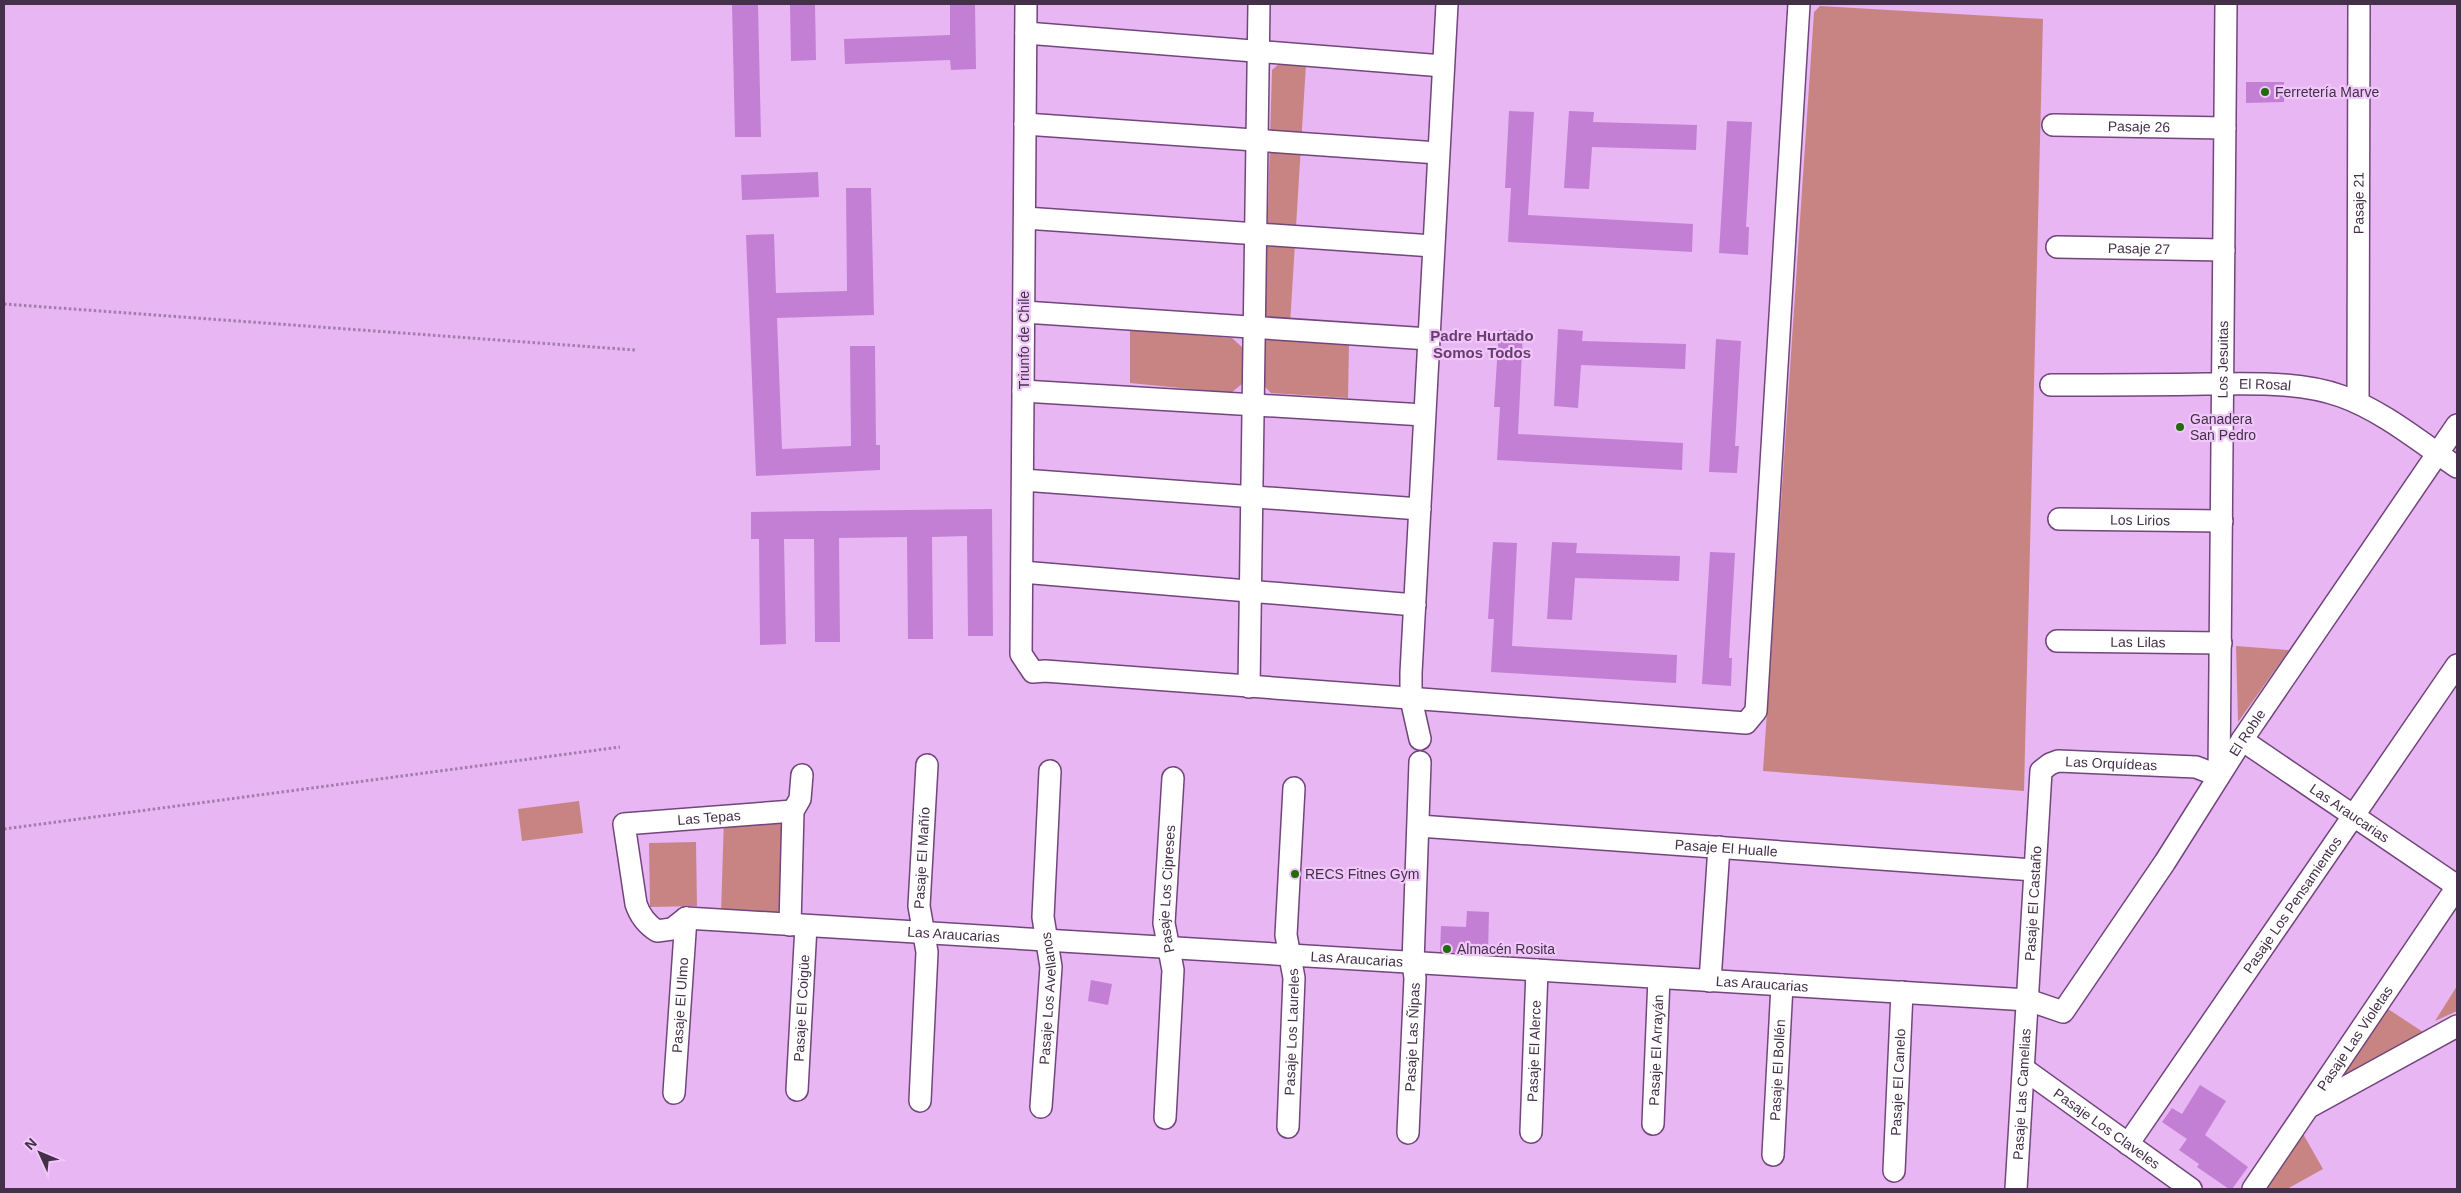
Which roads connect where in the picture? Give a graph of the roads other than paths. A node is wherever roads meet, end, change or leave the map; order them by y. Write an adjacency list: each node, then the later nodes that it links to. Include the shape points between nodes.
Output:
1 (1026, 4): 7 (street, Triunfo de Chile)
2 (1259, 4): 8 (street)
3 (1447, 4): 9 (street)
4 (1799, 4): 44 (street, via 1756,711 1746,723)
5 (2226, 4): 12 (street, Los Jesuitas)
6 (2359, 4): 26 (street, Pasaje 21)
7 (1026, 33): 8 (street); 10 (street, Triunfo de Chile)
8 (1258, 51): 9 (street); 13 (street)
9 (1443, 66): 14 (street)
10 (1026, 124): 13 (street); 15 (street, Triunfo de Chile)
11 (2053, 125): 12 (street, Pasaje 26)
12 (2225, 128): 19 (street, Los Jesuitas)
13 (1257, 140): 14 (street); 16 (street)
14 (1438, 153): 17 (street)
15 (1025, 218): 16 (street); 20 (street, Triunfo de Chile)
16 (1255, 234): 17 (street); 21 (street)
17 (1433, 246): 22 (street)
18 (2056, 247): 19 (street, Pasaje 27)
19 (2224, 250): 23 (street, Los Jesuitas)
20 (1024, 312): 21 (street); 25 (street, Triunfo de Chile)
21 (1254, 327): 22 (street); 27 (street)
22 (1429, 339): 28 (street)
23 (2222, 384): 24 (street, El Rosal); 26 (street, El Rosal, via 2302,387); 36 (street, Los Jesuitas)
24 (2051, 385)
25 (1024, 391): 27 (street); 32 (street, Triunfo de Chile)
26 (2358, 402): 30 (street, El Rosal)
27 (1253, 405): 28 (street); 33 (street)
28 (1424, 415): 34 (street)
29 (2457, 426): 30 (street, El Roble)
30 (2438, 454): 31 (street, El Rosal); 46 (street, El Roble)
31 (2457, 467)
32 (1023, 480): 33 (street); 37 (street, Triunfo de Chile)
33 (1252, 497): 34 (street); 38 (street)
34 (1420, 509): 39 (street)
35 (2059, 519): 36 (street, Los Lirios)
36 (2222, 521): 41 (street, Los Jesuitas)
37 (1022, 572): 38 (street); 43 (street, Triunfo de Chile, via 1021,654 1032,672)
38 (1250, 591): 39 (street); 43 (street)
39 (1415, 605): 44 (street)
40 (2057, 641): 41 (street, Las Lilas)
41 (2220, 643): 51 (street, Los Jesuitas)
42 (2457, 665): 56 (street, Pasaje Los Pensamientos)
43 (1249, 687): 44 (street)
44 (1411, 699): 45 (street)
45 (1420, 740)
46 (2242, 740): 51 (street, El Roble); 56 (street, Las Araucarias)
47 (1420, 762): 57 (street, Pasaje Las Ñipas)
48 (927, 765): 63 (street, Pasaje El Mañío, via 919,906)
49 (1050, 771): 64 (street, Pasaje Los Avellanos, via 1043,917)
50 (802, 775): 55 (street, Pasaje El Coigüe, via 800,798)
51 (2220, 776): 54 (street, Las Orquídeas, via 2196,767 2058,761 2041,771); 73 (street, El Roble, via 2063,1012)
52 (1173, 778): 65 (street, Pasaje Los Cipreses, via 1164,923)
53 (1294, 788): 66 (street, Pasaje Los Laureles, via 1286,935)
54 (2039, 806): 59 (street, Pasaje El Castaño)
55 (793, 811): 61 (street, Las Tepas, via 624,824 640,914 657,931 672,929); 62 (street, Pasaje El Coigüe)
56 (2354, 816): 60 (street, Las Araucarias); 86 (street, Pasaje Los Pensamientos)
57 (1419, 826): 58 (street, Pasaje El Hualle); 67 (street, Pasaje Las Ñipas)
58 (1719, 847): 59 (street, Pasaje El Hualle); 70 (street)
59 (2034, 870): 73 (street, Pasaje El Castaño)
60 (2457, 887): 80 (street, Pasaje Las Violetas)
61 (686, 918): 62 (street, Las Araucarias); 77 (street, Pasaje El Ulmo)
62 (798, 925): 63 (street, Las Araucarias); 76 (street, Pasaje El Coigüe)
63 (923, 933): 64 (street, Las Araucarias); 78 (street, Pasaje El Mañío, via 927,952)
64 (1047, 940): 65 (street, Las Araucarias); 79 (street, Pasaje Los Avellanos, via 1051,967)
65 (1169, 948): 66 (street, Las Araucarias); 81 (street, Pasaje Los Cipreses, via 1173,970)
66 (1290, 955): 67 (street, Las Araucarias); 83 (street, Pasaje Los Laureles, via 1294,978)
67 (1413, 963): 68 (street, Las Araucarias); 85 (street, Pasaje Las Ñipas)
68 (1537, 970): 69 (street, Las Araucarias); 84 (street, Pasaje El Alerce)
69 (1659, 978): 70 (street, Las Araucarias); 82 (street, Pasaje El Arrayán)
70 (1710, 980): 71 (street, Las Araucarias)
71 (1782, 985): 72 (street, Las Araucarias); 87 (street, Pasaje El Bollén)
72 (1902, 992): 73 (street, Las Araucarias); 88 (street, Pasaje El Canelo)
73 (2028, 1000): 75 (street, Pasaje Las Camelias)
74 (2457, 1026): 80 (street)
75 (2024, 1068): 86 (street, Pasaje Los Claveles); 89 (street, Pasaje Las Camelias)
76 (797, 1090)
77 (674, 1093)
78 (920, 1101)
79 (1041, 1107)
80 (2306, 1109): 91 (street, Pasaje Las Violetas)
81 (1165, 1118)
82 (1653, 1124)
83 (1288, 1127)
84 (1531, 1132)
85 (1408, 1133)
86 (2128, 1144): 90 (street, Pasaje Los Claveles)
87 (1773, 1155)
88 (1894, 1171)
89 (2016, 1189)
90 (2191, 1189)
91 (2253, 1189)

